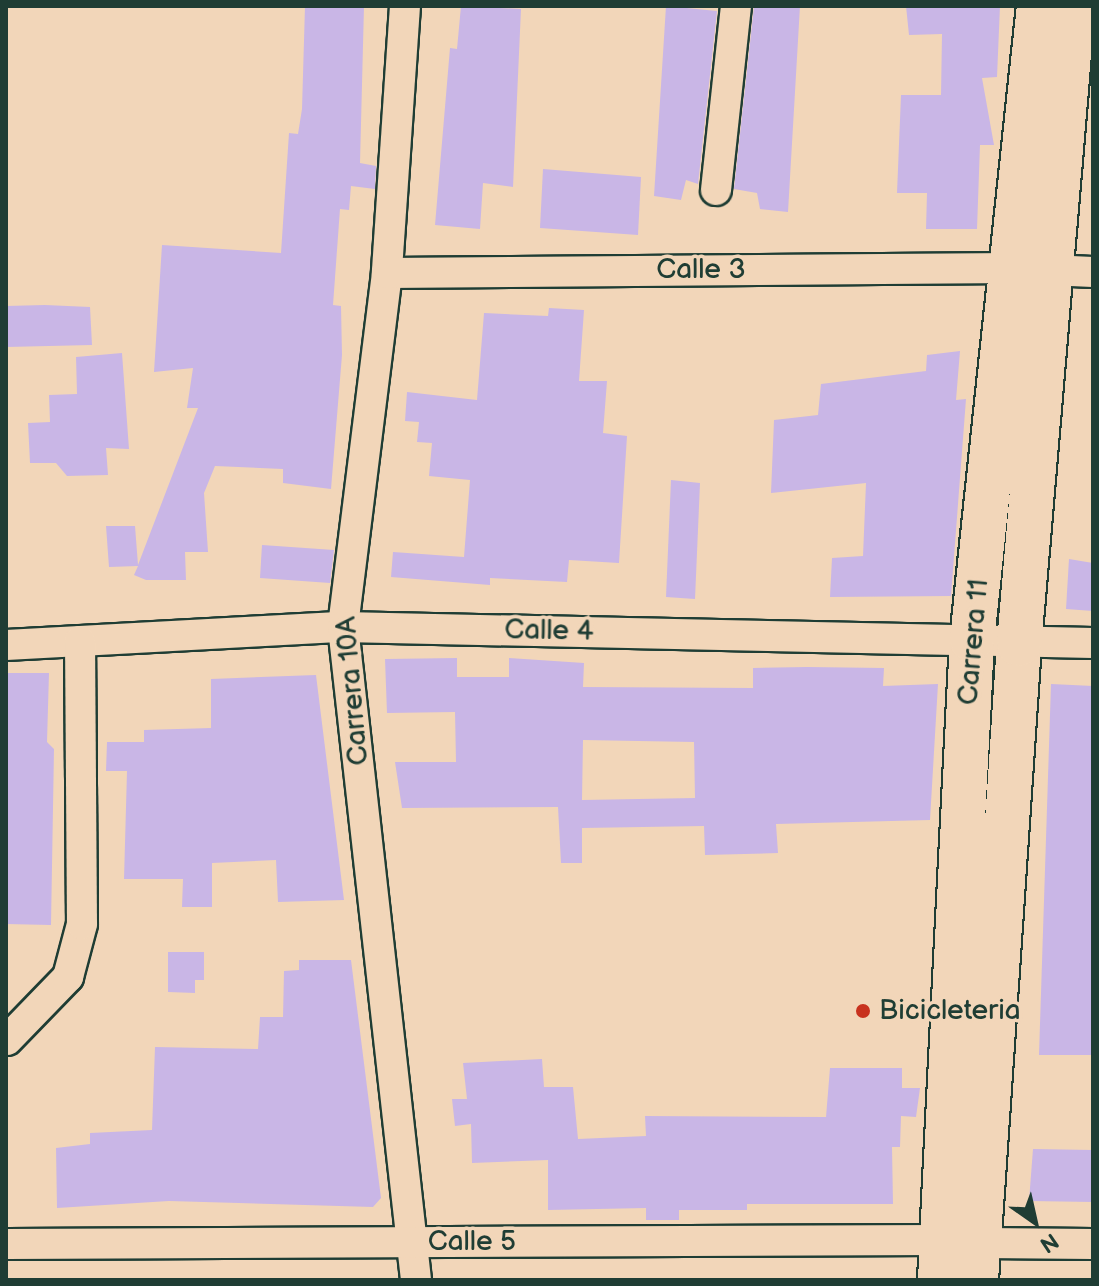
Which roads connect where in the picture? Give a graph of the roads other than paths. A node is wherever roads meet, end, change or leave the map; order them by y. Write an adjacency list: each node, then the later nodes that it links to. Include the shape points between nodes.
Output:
1 (405, 6): 8 (street, Carrera 10A)
2 (736, 6): 5 (street)
3 (1039, 6): 6 (main road, Carrera 11)
4 (1073, 6): 6 (main road, Carrera 11)
5 (716, 190)
6 (1032, 269): 7 (street, Calle 3); 8 (street, Calle 3); 10 (main road, Carrera 11); 13 (main road, Carrera 11)
7 (1093, 272)
8 (387, 273): 9 (street, Carrera 10A)
9 (343, 627): 10 (street, Calle 4); 11 (street, Calle 4); 16 (street, Carrera 10A)
10 (972, 640): 13 (street, Calle 4); 19 (main road, Carrera 11)
11 (80, 641): 14 (street, Calle 4); 15 (street, via 82,924 68,977)
12 (1093, 643): 13 (street, Calle 4)
13 (1019, 644): 19 (main road, Carrera 11)
14 (6, 645)
15 (7, 1040)
16 (415, 1242): 17 (street, Calle 5); 19 (street, Calle 5); 20 (street, Carrera 10A)
17 (6, 1244)
18 (1093, 1244): 19 (street, Calle 5)
19 (957, 1261)
20 (416, 1280)

